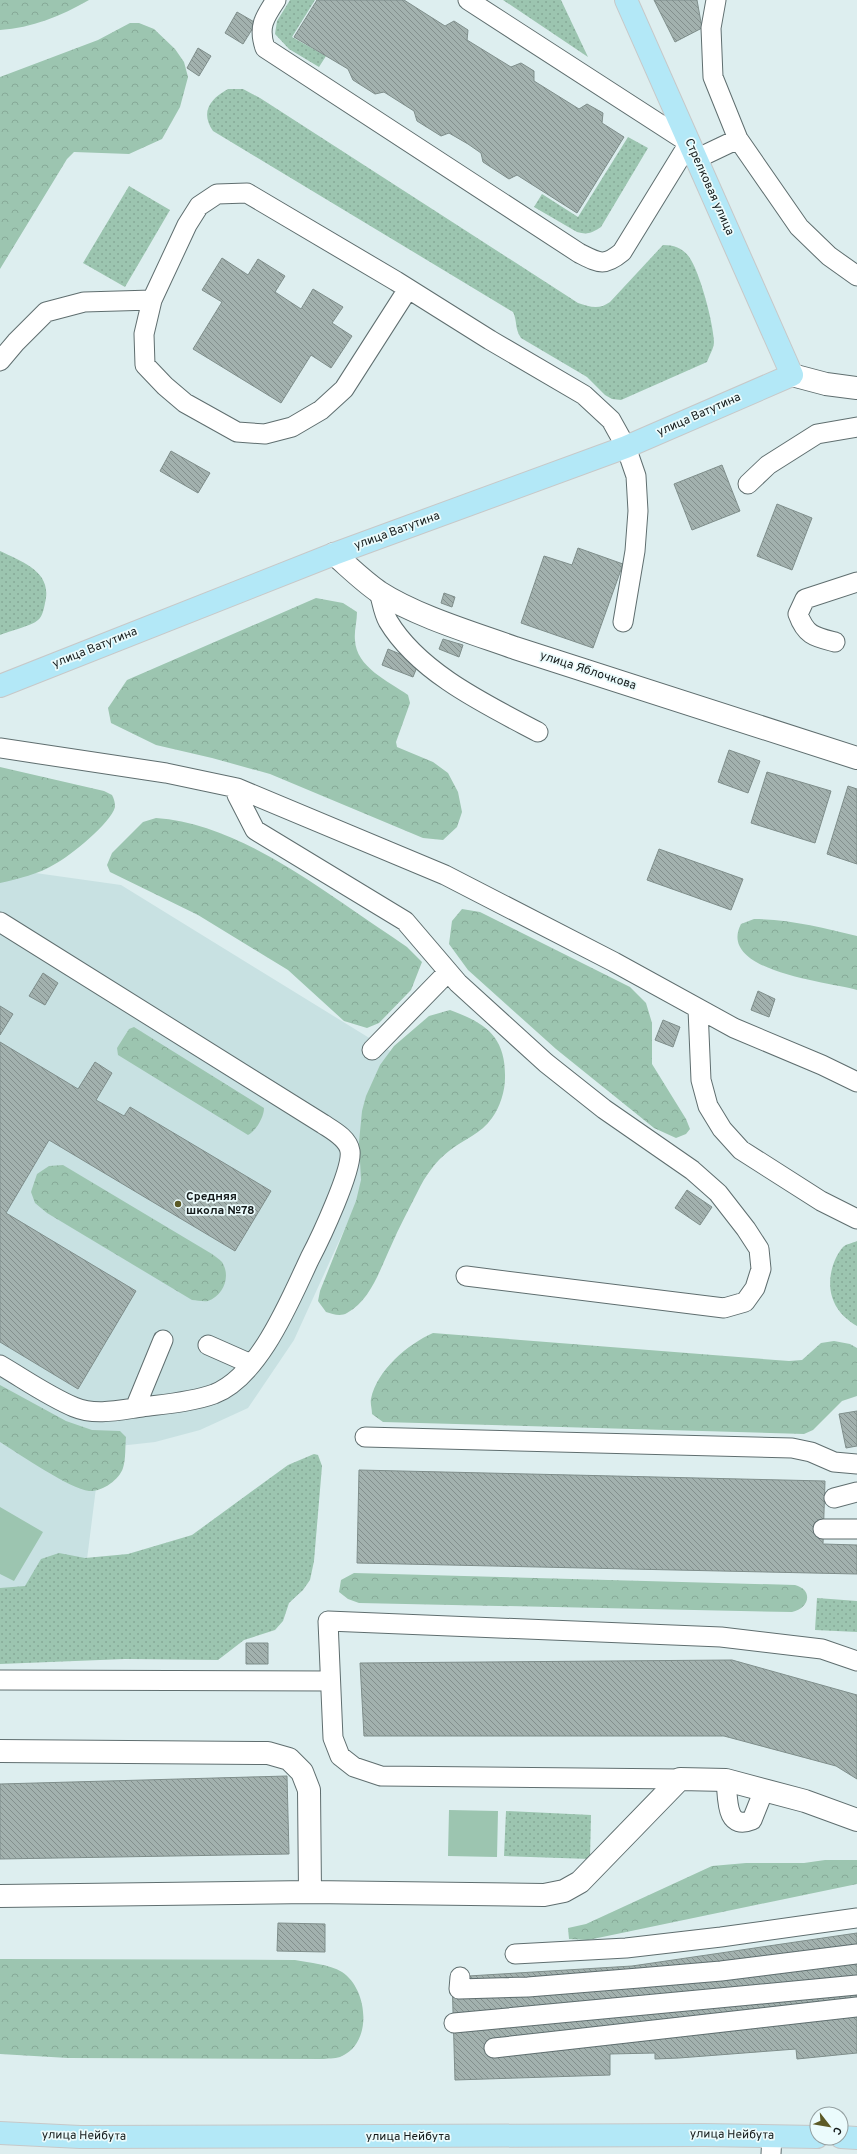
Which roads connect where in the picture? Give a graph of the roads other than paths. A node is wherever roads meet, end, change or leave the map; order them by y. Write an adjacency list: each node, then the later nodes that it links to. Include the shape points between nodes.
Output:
1 (276, 0): 6 (lane, via 266,15 260,35 265,48 598,263 611,261 622,252)
2 (468, 0): 6 (lane)
3 (626, 0): 6 (main road, Стрелковая улица)
4 (716, 0): 5 (lane, via 711,28 712,77)
5 (738, 139): 6 (lane); 7 (lane, via 799,227 829,256)
6 (693, 151): 11 (main road, Стрелковая улица)
7 (857, 276)
8 (408, 289): 9 (lane, via 247,193 218,194 199,206 186,225); 9 (lane, via 344,389 321,410 292,427 265,434 237,432 185,403 164,386 145,365 144,334); 14 (lane, via 584,395 611,420)
9 (152, 300): 10 (lane, via 84,302 46,312)
10 (0, 361)
11 (792, 375): 12 (street, via 826,384); 14 (main road, улица Ватутина)
12 (857, 388)
13 (857, 427): 15 (lane, via 817,434 768,465)
14 (626, 447): 16 (main road, улица Ватутина); 19 (lane, via 636,476 638,511 635,550)
15 (748, 484)
16 (334, 554): 18 (street, улица Яблочкова); 21 (main road, улица Ватутина)
17 (857, 582): 20 (lane, via 805,599 798,614 806,631 815,637)
18 (379, 592): 22 (lane, via 387,620 416,654 472,697); 24 (street, улица Яблочкова, via 401,604 515,648)
19 (623, 622)
20 (835, 642)
21 (0, 686)
22 (538, 732)
23 (0, 748): 25 (lane, via 166,772)
24 (857, 758)
25 (237, 788): 27 (lane, via 237,795 254,830 405,921); 28 (lane, via 445,875 614,962)
26 (0, 922): 35 (lane, via 323,1124 342,1138 350,1150 348,1167 314,1251 271,1336)
27 (448, 973): 29 (lane); 32 (lane, via 546,1063 604,1109 692,1170 718,1193 759,1249 761,1269 755,1288 745,1302 724,1308)
28 (698, 1009): 30 (lane, via 734,1028); 31 (lane, via 701,1080 708,1106 722,1128 741,1150 821,1201)
29 (372, 1050)
30 (857, 1082)
31 (857, 1219)
32 (466, 1276)
33 (163, 1340): 37 (lane)
34 (208, 1345): 35 (lane)
35 (251, 1364): 37 (lane, via 233,1382 214,1394)
36 (0, 1365): 37 (lane, via 74,1407 96,1412)
37 (135, 1408)
38 (364, 1437): 39 (lane, via 792,1448 811,1452 834,1462)
39 (857, 1464)
40 (857, 1492): 41 (lane)
41 (834, 1498)
42 (823, 1529): 43 (lane)
43 (857, 1529)
44 (857, 1661): 46 (lane, via 822,1649 763,1640 328,1621)
45 (0, 1680): 46 (lane)
46 (330, 1681): 48 (lane, via 333,1738 340,1756 354,1766 381,1776)
47 (0, 1751): 52 (street, via 268,1754 289,1759 302,1772 309,1790)
48 (680, 1779): 49 (street); 52 (street, via 580,1882 564,1891 532,1896)
49 (726, 1780): 50 (street); 50 (lane, via 730,1813 735,1820 744,1823 752,1820)
50 (764, 1790): 51 (street)
51 (857, 1820)
52 (310, 1892): 53 (street)
53 (0, 1896)
54 (857, 1918): 55 (lane, via 626,1948)
55 (515, 1954)
56 (857, 1954): 57 (lane, via 721,1971 528,1987 459,1989)
57 (460, 1977)
58 (857, 1985): 60 (lane)
59 (857, 2007): 61 (lane)
60 (454, 2023)
61 (494, 2048)
62 (0, 2133): 64 (main road, улица Нейбута, via 80,2137)
63 (809, 2138): 64 (main road, улица Нейбута)
64 (772, 2145)

